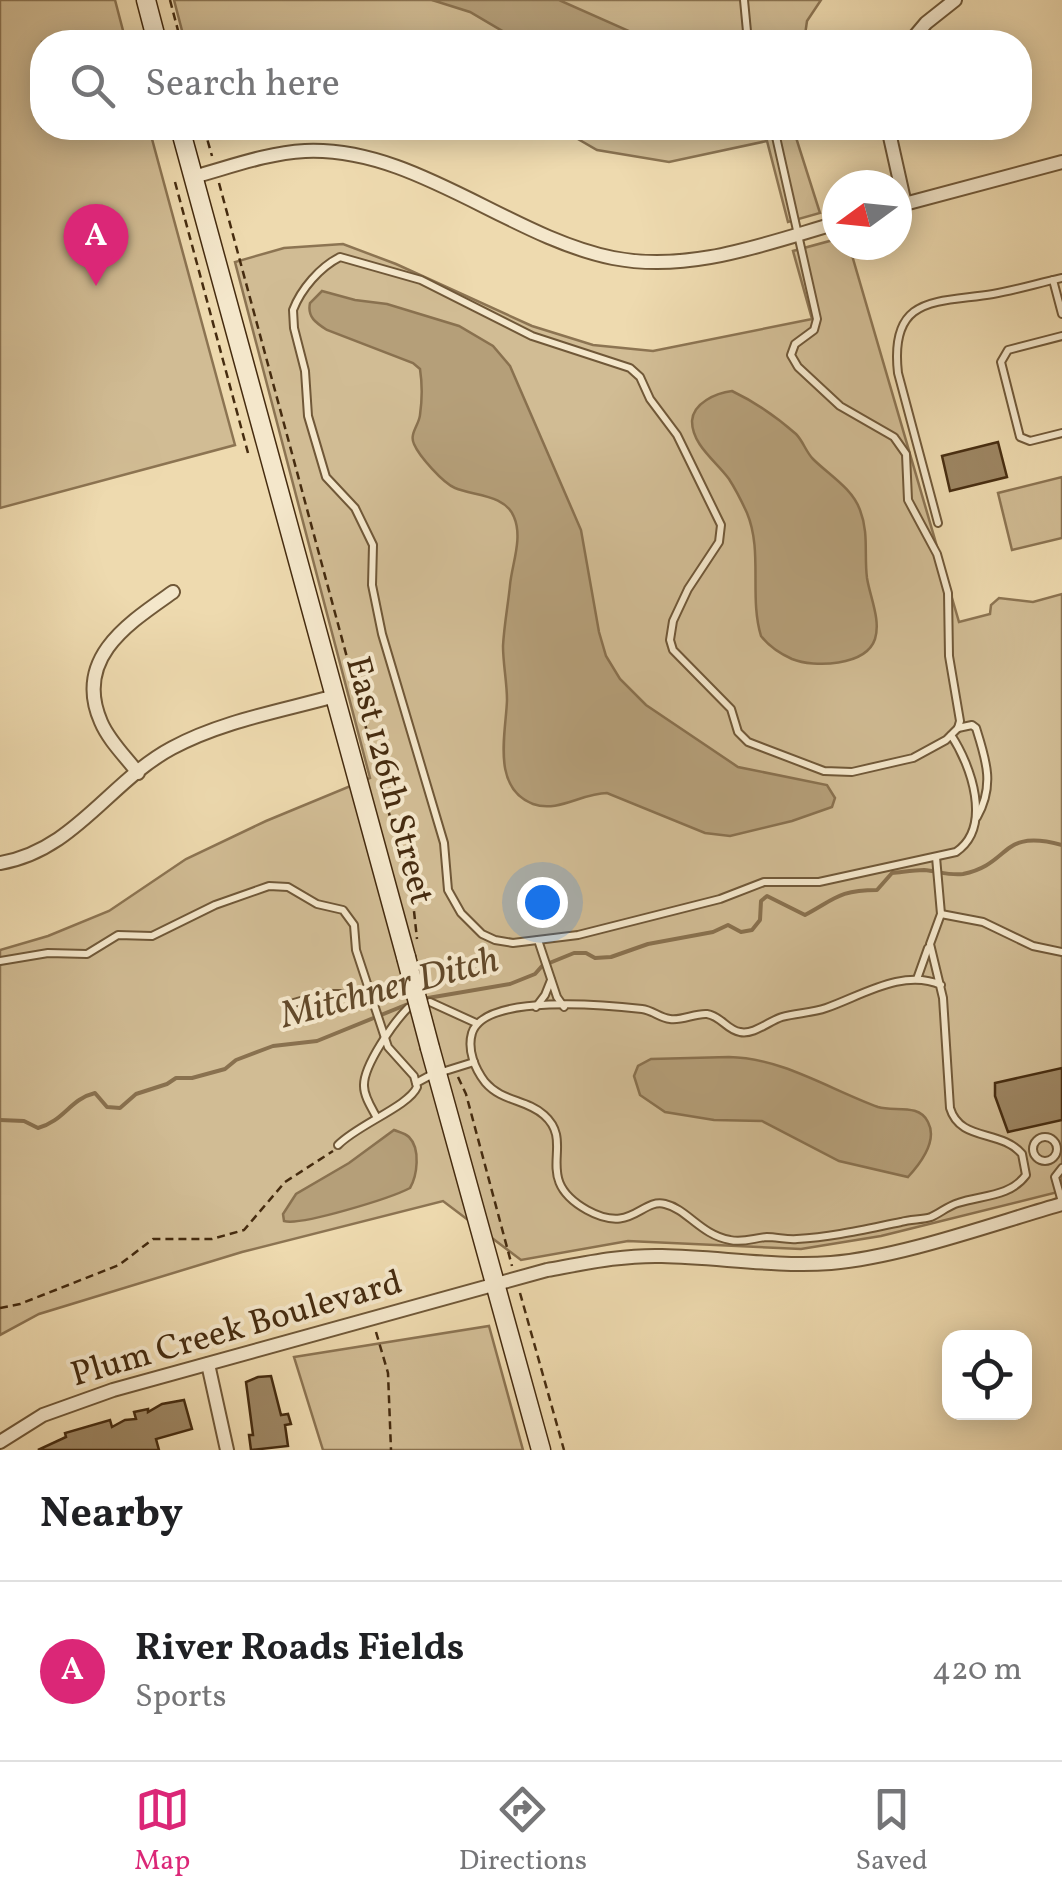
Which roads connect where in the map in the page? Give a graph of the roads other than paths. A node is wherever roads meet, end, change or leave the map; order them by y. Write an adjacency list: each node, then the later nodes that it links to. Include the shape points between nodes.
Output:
1 (146, 0): 4 (street)
2 (744, 0): 5 (lane)
3 (955, 0): 6 (street)
4 (154, 30)
5 (747, 30)
6 (920, 30)
7 (183, 140): 12 (street, East 126th Street)
8 (777, 140): 15 (lane)
9 (890, 140): 11 (street)
10 (1062, 162): 13 (street)
11 (895, 170)
12 (194, 177): 15 (street, via 292,153 352,154 583,250 644,262 712,258); 22 (street, East 126th Street)
13 (912, 202)
14 (822, 227): 15 (street)
15 (797, 234): 23 (lane, via 817,320 791,354 840,406 894,437 906,454 908,500 948,594)
16 (1058, 279): 17 (lane); 20 (lane, via 931,302 900,332 898,372)
17 (1062, 314)
18 (1062, 336): 19 (lane, via 1008,350 1001,362 1020,437)
19 (1062, 433)
20 (938, 524)
21 (173, 592): 25 (street, via 112,638 99,666 101,721)
22 (335, 696): 25 (street, via 193,738); 46 (street, East 126th Street, bridge, via 412,950 430,1048)
23 (958, 728): 24 (lane); 26 (lane, via 976,728 990,776)
24 (951, 735): 26 (lane, via 974,796); 30 (lane, via 904,762 841,772 744,740 732,710 673,650 676,614 722,530 700,478 640,377 623,365 532,336 421,280 336,259 293,310 313,439 329,482 355,508 373,545 372,585 382,634 444,844 450,895 488,938)
25 (138, 773): 28 (street, via 54,844)
26 (974, 822): 27 (lane, via 961,849)
27 (936, 860): 29 (lane); 30 (lane, via 818,882 764,882 601,931)
28 (0, 863)
29 (941, 914): 31 (lane); 32 (lane)
30 (538, 940): 34 (lane)
31 (930, 944): 35 (lane); 36 (lane)
32 (1062, 952)
33 (0, 962): 37 (lane, via 87,954 114,936 152,936 236,896 281,886 348,914)
34 (551, 979): 40 (lane); 41 (lane)
35 (917, 980): 36 (lane); 40 (lane, via 745,1032 710,1015 674,1020 645,1009)
36 (941, 985): 45 (lane, via 954,1120 1010,1142 1022,1154 1026,1175 1004,1192 858,1233 739,1241 702,1229 664,1203 621,1219 592,1213 559,1186 556,1136 548,1119 494,1091)
37 (373, 994): 39 (lane, via 325,994); 44 (lane)
38 (430, 1002): 43 (lane)
39 (287, 1005)
40 (564, 1006): 41 (lane)
41 (536, 1007): 43 (lane, via 498,1010)
42 (408, 1008): 44 (lane)
43 (478, 1022): 45 (lane, via 471,1040)
44 (385, 1039): 47 (lane); 48 (lane, via 364,1083)
45 (474, 1062): 46 (lane)
46 (446, 1070): 47 (lane); 53 (street, East 126th Street)
47 (416, 1083): 48 (lane, via 410,1099)
48 (376, 1116): 49 (lane)
49 (338, 1145)
50 (1052, 1160): 51 (lane)
51 (1060, 1169): 52 (lane, via 1055,1178)
52 (1062, 1203): 53 (street, Plum Creek Boulevard, via 856,1259 785,1264 609,1258)
53 (494, 1285): 54 (street, Plum Creek Boulevard); 57 (street, East 126th Street)
54 (208, 1364): 55 (street, Plum Creek Boulevard, via 64,1406); 56 (street)
55 (0, 1442)
56 (227, 1450)
57 (541, 1450)

